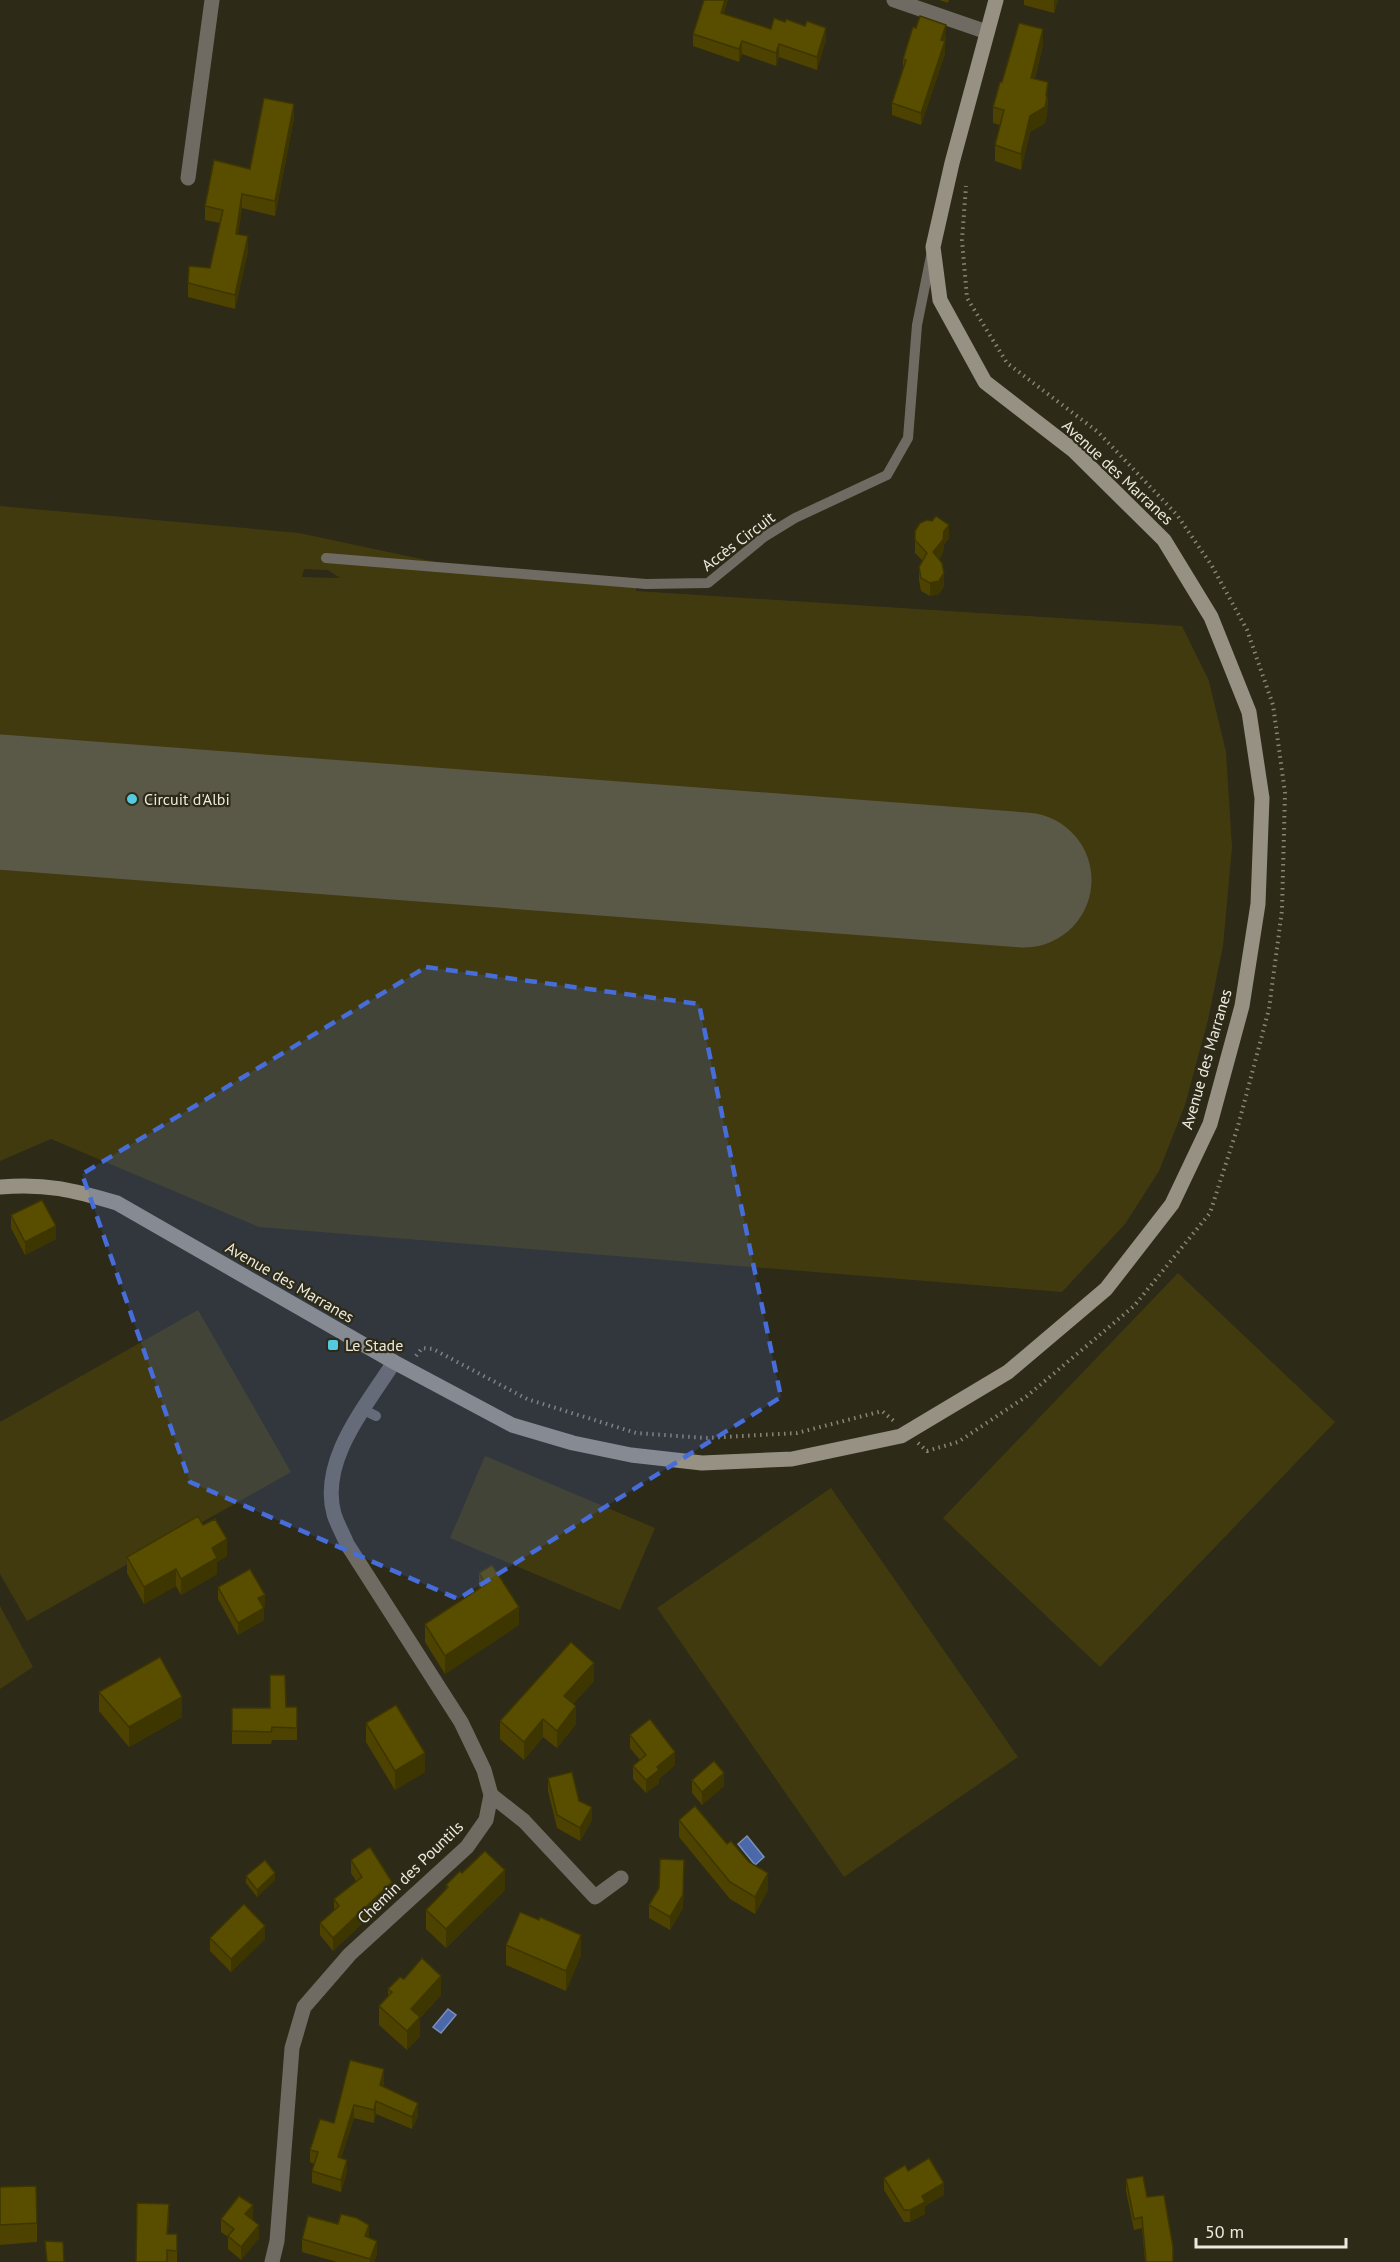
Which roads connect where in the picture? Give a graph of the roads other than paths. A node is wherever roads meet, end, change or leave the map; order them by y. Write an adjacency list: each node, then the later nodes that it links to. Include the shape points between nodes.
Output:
1 (212, 0): 5 (street)
2 (894, 0): 4 (street)
3 (996, 0): 4 (street, Avenue des Marranes)
4 (987, 32): 6 (street, Avenue des Marranes)
5 (188, 178)
6 (933, 247): 7 (lane, Accès Circuit, via 917,325 908,438 887,475 795,518 764,537 708,583 646,584); 9 (street, Avenue des Marranes, via 940,300 985,382 1073,450 1164,540 1211,617 1249,712 1262,798 1258,904 1242,1005 1210,1124 1172,1204 1107,1289 1008,1372 901,1436 792,1459 702,1463 573,1443 512,1425)
7 (326, 558)
8 (0, 1187): 9 (street, Avenue des Marranes, via 30,1184 60,1188 117,1203)
9 (401, 1366): 10 (street, Chemin des Pountils, via 332,1479 334,1514 347,1544 460,1722 484,1770)
10 (490, 1795): 11 (street, via 524,1821 595,1897); 12 (street, Chemin des Pountils, via 486,1820 467,1846 350,1954 304,2007 292,2048 277,2241)
11 (621, 1878)
12 (272, 2262)

